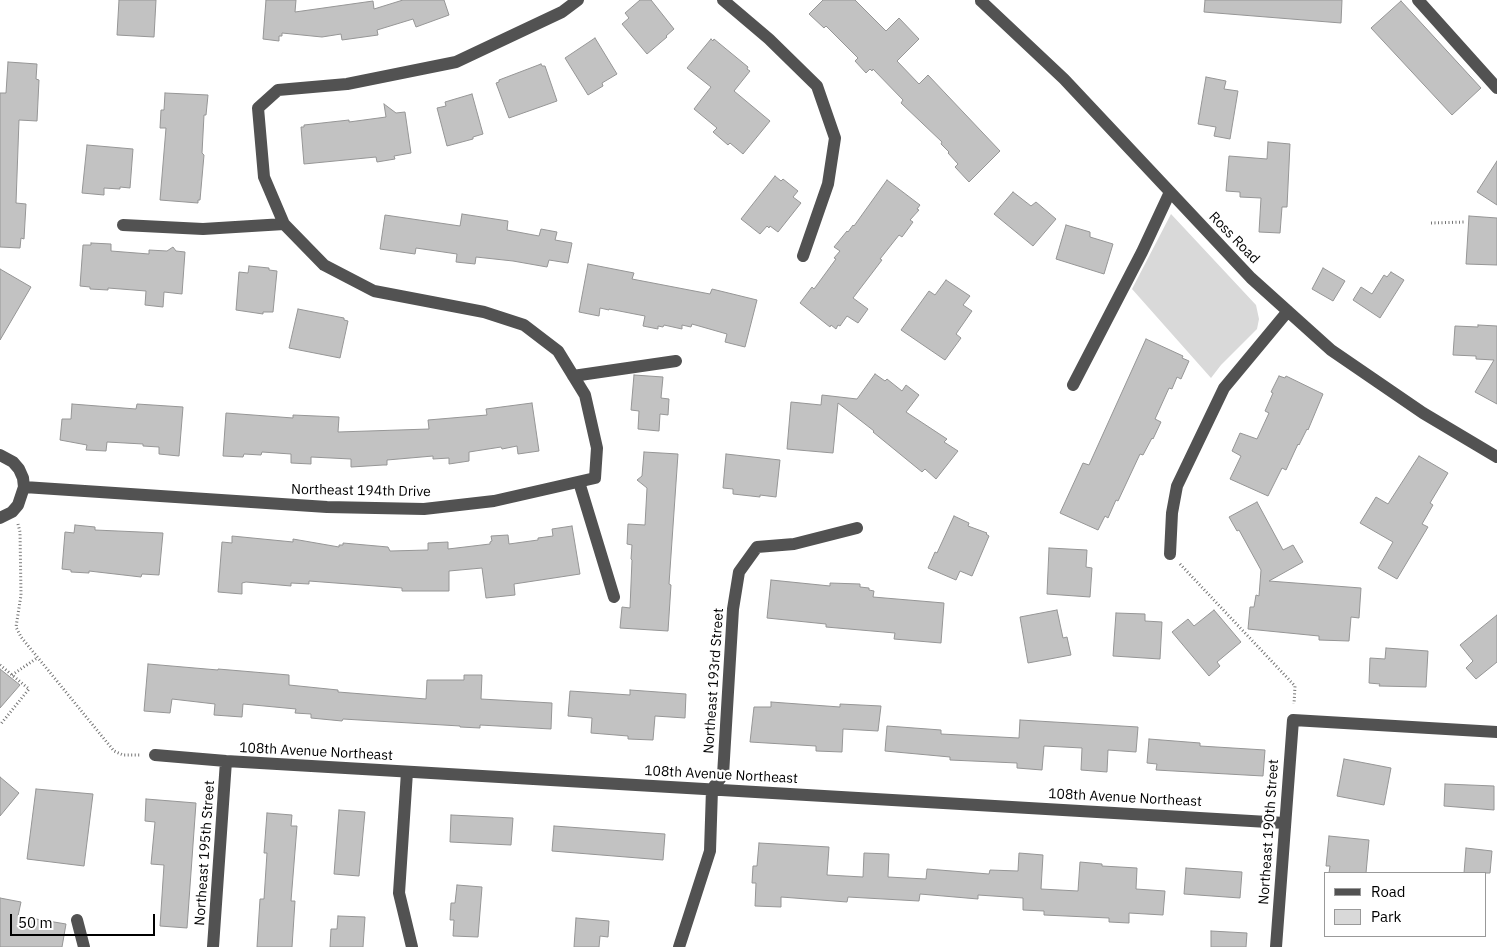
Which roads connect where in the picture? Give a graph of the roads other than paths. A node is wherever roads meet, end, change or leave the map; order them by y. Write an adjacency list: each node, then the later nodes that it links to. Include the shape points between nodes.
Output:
1 (578, 0): 7 (street, Northeast 194th Drive, via 562,12 456,62 347,84 278,90 258,108 264,177)
2 (723, 0): 9 (street, via 769,39 816,86 835,138 828,184)
3 (1418, 0): 5 (street)
4 (981, 1): 6 (street, Ross Road, via 1064,79)
5 (1497, 88)
6 (1170, 192): 10 (street, Ross Road, via 1251,278); 13 (street)
7 (284, 224): 8 (street, via 203,229); 12 (street, Northeast 194th Drive, via 324,265 374,291 484,312 524,325 558,351)
8 (124, 225)
9 (803, 256)
10 (1288, 311): 15 (street, Ross Road, via 1331,350 1423,413); 20 (street, via 1224,388 1215,405 1177,486)
11 (676, 361): 12 (street)
12 (573, 376): 16 (street, Northeast 194th Drive, via 585,395 598,448 595,478)
13 (1073, 385)
14 (0, 455): 17 (street, via 19,469)
15 (1497, 457)
16 (579, 482): 17 (street, Northeast 194th Drive, via 494,501 424,509 327,508); 21 (street)
17 (24, 487): 18 (street, via 14,509)
18 (0, 518)
19 (857, 528): 26 (street, Northeast 193rd Street, via 794,544 758,547 739,572 733,609 723,775)
20 (1170, 554)
21 (614, 597)
22 (1497, 732): 27 (street, Northeast 190th Street, via 1293,720)
23 (155, 755): 24 (street, 108th Avenue Northeast)
24 (226, 761): 25 (street, 108th Avenue Northeast); 30 (street, Northeast 195th Street)
25 (406, 772): 26 (street, 108th Avenue Northeast); 31 (street, via 399,893)
26 (712, 789): 27 (street, 108th Avenue Northeast); 32 (street, Northeast 193rd Street, via 710,851)
27 (1285, 823): 33 (street, Northeast 190th Street)
28 (77, 920): 29 (street)
29 (84, 947)
30 (213, 947)
31 (412, 947)
32 (679, 947)
33 (1276, 947)

